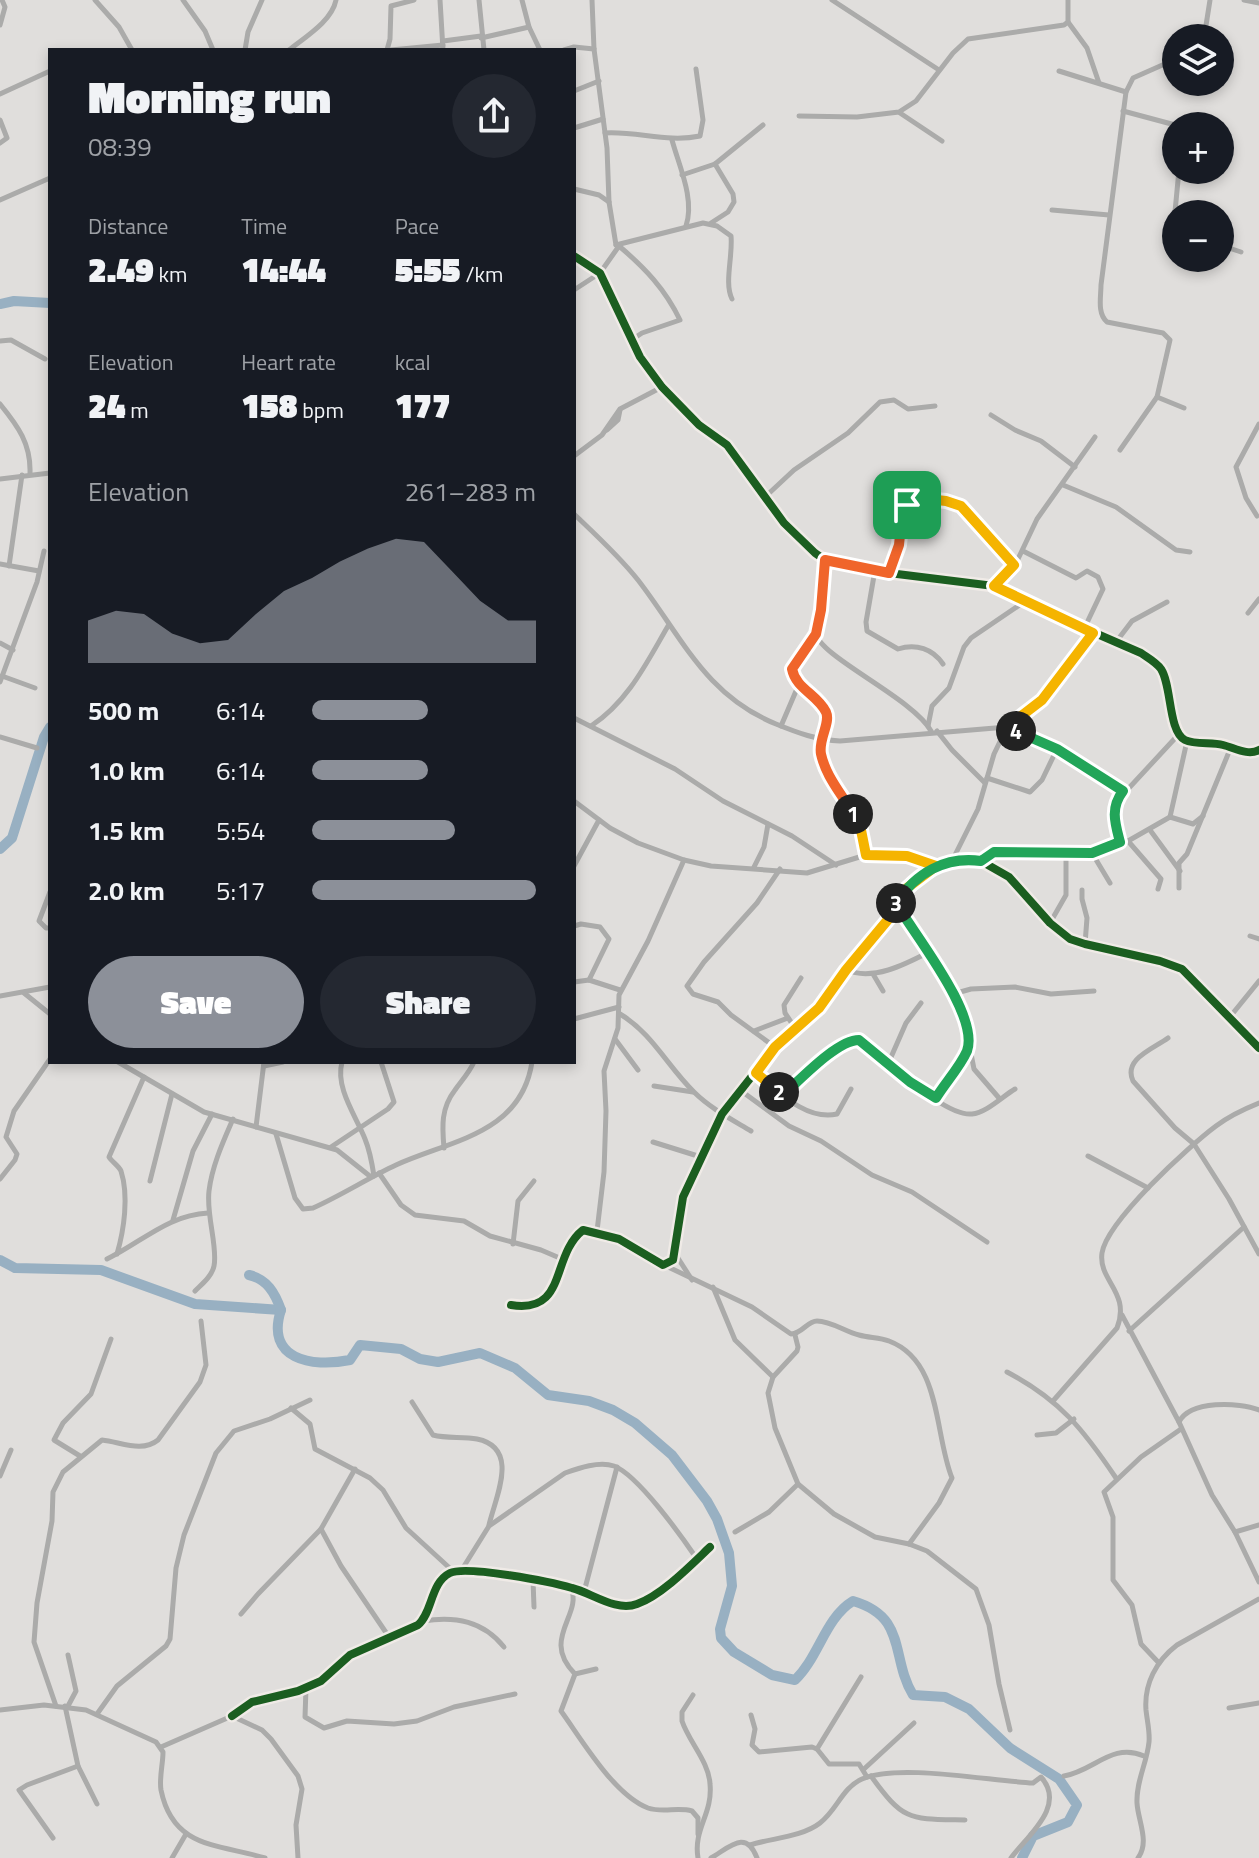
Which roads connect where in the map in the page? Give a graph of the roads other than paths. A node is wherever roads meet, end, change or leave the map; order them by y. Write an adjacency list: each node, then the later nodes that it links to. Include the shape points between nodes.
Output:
1 (2, 0): 18 (street)
2 (95, 0): 22 (street)
3 (183, 0): 23 (street)
4 (262, 0): 24 (street)
5 (336, 0): 25 (street, via 323,22)
6 (414, 0): 26 (street, via 391,6)
7 (440, 0): 21 (street)
8 (479, 0): 20 (street)
9 (522, 0): 19 (street)
10 (592, 0): 31 (street)
11 (833, 0): 34 (street)
12 (1068, 0): 16 (street)
13 (1210, 0): 17 (street)
14 (1244, 0): 15 (street)
15 (1259, 3)
16 (1068, 22): 34 (street, via 977,36); 38 (street, via 1087,48)
17 (1206, 24)
18 (0, 25)
19 (529, 27): 20 (street); 29 (street)
20 (481, 37): 21 (street); 28 (street)
21 (443, 46): 27 (street)
22 (131, 48)
23 (212, 48)
24 (245, 48)
25 (291, 48)
26 (389, 48)
27 (416, 48)
28 (484, 48)
29 (539, 48)
30 (571, 48): 31 (street)
31 (594, 49): 37 (street)
32 (1162, 65): 40 (street, via 1133,78)
33 (696, 69): 51 (street, via 702,134)
34 (939, 70): 43 (street, via 916,101)
35 (1059, 71): 38 (street)
36 (48, 72): 41 (street)
37 (599, 81): 39 (street); 45 (street)
38 (1100, 84): 40 (street)
39 (576, 90)
40 (1126, 92): 42 (street)
41 (0, 94)
42 (1123, 111): 47 (street); 61 (street)
43 (899, 112): 44 (street); 52 (street)
44 (799, 116)
45 (603, 119): 49 (street); 50 (street)
46 (0, 120): 53 (street, via 7,134)
47 (1162, 121)
48 (763, 125): 54 (street)
49 (576, 127)
50 (605, 133): 51 (street); 59 (street)
51 (672, 140): 55 (street)
52 (942, 141)
53 (0, 143)
54 (715, 164): 55 (street); 62 (street, via 734,202)
55 (682, 175): 63 (street, via 688,205)
56 (48, 179): 58 (street)
57 (576, 189): 59 (street)
58 (0, 200)
59 (609, 202): 64 (street)
60 (1052, 210): 61 (street)
61 (1109, 215): 75 (street, via 1102,315 1107,322 1169,337)
62 (710, 223): 63 (street); 70 (street, via 731,236 727,290)
63 (685, 226): 64 (street)
64 (617, 246): 68 (street); 71 (street, via 658,284 680,320)
65 (1234, 250): 66 (street)
66 (1241, 252)
67 (576, 257): 68 (street)
68 (600, 273): 69 (street); 71 (street)
69 (576, 289)
70 (732, 299)
71 (633, 339): 74 (street)
72 (0, 341): 73 (street, via 11,340)
73 (45, 359)
74 (662, 387): 83 (street, via 620,409 618,420); 90 (street, via 727,445)
75 (1157, 397): 78 (street); 82 (street)
76 (0, 404): 85 (street, via 26,442)
77 (935, 406): 90 (street, via 908,409 894,400 880,402)
78 (1184, 408)
79 (991, 415): 84 (street, via 1041,441)
80 (1259, 424): 92 (street, via 1236,467)
81 (1095, 437): 84 (street)
82 (1120, 450)
83 (576, 454)
84 (1075, 467): 89 (street)
85 (30, 473): 86 (street); 87 (street)
86 (48, 473)
87 (22, 475): 88 (street); 99 (street)
88 (0, 479)
89 (1063, 485): 94 (street, via 1037,519); 95 (street, via 1116,507 1176,550)
90 (765, 497): 96 (street, via 794,534)
91 (576, 516): 108 (street, via 638,580)
92 (1257, 516)
93 (44, 551): 101 (street)
94 (1023, 551): 98 (street); 109 (street, via 1076,578 1087,571 1098,577 1103,589)
95 (1190, 552)
96 (825, 560): 100 (street); 111 (street)
97 (0, 564): 99 (street)
98 (1014, 565): 102 (street, via 963,507 916,500 902,515); 103 (street)
99 (9, 566): 101 (street)
100 (875, 570): 102 (street); 115 (street, via 867,631 898,649 920,646)
101 (39, 571): 114 (street)
102 (889, 573): 103 (street)
103 (994, 586): 105 (street)
104 (1259, 599): 107 (street)
105 (1025, 602): 109 (street); 123 (street, via 964,647 949,688 932,706)
106 (1167, 602): 112 (street, via 1132,621)
107 (1248, 613)
108 (668, 626): 120 (street, via 626,694); 121 (street, via 727,695)
109 (1084, 629): 110 (street)
110 (1093, 633): 112 (street); 122 (street, via 1042,700)
111 (816, 634): 117 (street, via 794,662); 123 (street, via 823,647 914,709)
112 (1116, 642): 124 (street, via 1161,670)
113 (0, 643): 114 (street)
114 (13, 650): 116 (street)
115 (943, 664)
116 (1, 679): 118 (street)
117 (799, 684): 121 (street); 126 (street, via 826,712)
118 (35, 688)
119 (576, 719): 120 (street)
120 (591, 726): 138 (street)
121 (781, 726): 126 (street)
122 (1007, 727): 123 (street); 130 (street); 132 (street)
123 (932, 729): 126 (street); 132 (street)
124 (1179, 734): 127 (street); 133 (street)
125 (0, 737): 129 (street)
126 (819, 740): 144 (street)
127 (1187, 741): 128 (street); 136 (street)
128 (1231, 747): 131 (street, via 1252,754); 135 (street)
129 (37, 748)
130 (1057, 749): 132 (street, via 1030,792); 133 (street)
131 (1259, 750)
132 (987, 781): 146 (street)
133 (1123, 791): 141 (street, via 1114,811)
134 (576, 803): 137 (street)
135 (1203, 816): 136 (street, via 1193,824); 153 (street, via 1179,863)
136 (1170, 817): 139 (street)
137 (599, 820): 145 (street, via 638,843); 148 (street)
138 (768, 824): 149 (street); 151 (street)
139 (1150, 830): 140 (street); 153 (street)
140 (1128, 841): 141 (street); 156 (street, via 1161,879)
141 (1120, 842): 143 (street)
142 (1066, 852): 143 (street); 147 (street, via 994,852); 160 (street, via 1066,895)
143 (1092, 853): 154 (street)
144 (866, 855): 149 (street); 150 (street, via 907,856)
145 (684, 860): 151 (street); 174 (street)
146 (952, 861): 147 (street); 150 (street)
147 (981, 861): 160 (street, via 1009,877)
148 (576, 862)
149 (836, 865): 152 (street, via 807,873)
150 (936, 866): 159 (street, via 914,880)
151 (754, 867): 152 (street)
152 (780, 869): 186 (street, via 687,986 693,994 718,1002)
153 (1181, 872): 155 (street)
154 (1110, 883)
155 (1179, 888)
156 (1158, 889)
157 (1082, 890): 165 (street)
158 (48, 897): 162 (street, via 39,921)
159 (895, 904): 166 (street); 167 (street)
160 (1050, 923): 165 (street)
161 (576, 925): 170 (street, via 600,927 609,937)
162 (48, 928)
163 (1250, 936): 164 (street)
164 (1259, 939)
165 (1085, 944): 184 (street, via 1182,969)
166 (929, 952): 168 (street); 178 (street)
167 (846, 970): 168 (street); 187 (street)
168 (873, 974): 175 (street)
169 (801, 978): 183 (street, via 785,1000)
170 (589, 980): 172 (street); 174 (street)
171 (1259, 981): 184 (street)
172 (576, 982)
173 (48, 987): 177 (street)
174 (620, 990): 181 (street)
175 (883, 991)
176 (1094, 991): 178 (street, via 1051,994 1015,987)
177 (24, 993): 179 (street); 182 (street)
178 (953, 994): 192 (street, via 963,1013)
179 (0, 996)
180 (921, 1003): 200 (street)
181 (620, 1011): 185 (street); 189 (street); 208 (street)
182 (48, 1012)
183 (788, 1018): 186 (street); 187 (street)
184 (1229, 1018): 191 (street)
185 (576, 1019)
186 (753, 1031): 190 (street)
187 (797, 1031): 190 (street)
188 (1168, 1038): 222 (street, via 1141,1056 1129,1073)
189 (615, 1039): 201 (street); 235 (street, via 604,1071 604,1172)
190 (775, 1047): 202 (street)
191 (1259, 1048)
192 (968, 1049): 211 (street); 212 (street, via 974,1069)
193 (48, 1062): 228 (street, via 9,1124 6,1137 17,1154)
194 (121, 1064): 203 (street)
195 (264, 1064): 218 (street)
196 (342, 1064): 217 (street, via 340,1077)
197 (382, 1064): 217 (street, via 394,1102)
198 (473, 1064): 224 (street, via 443,1113)
199 (531, 1064): 224 (street, via 522,1092 503,1117)
200 (888, 1064): 210 (street, via 854,1040); 211 (street)
201 (638, 1070)
202 (756, 1073): 207 (street); 210 (street)
203 (144, 1077): 209 (street); 238 (street, via 109,1157 120,1169 125,1212)
204 (654, 1086): 208 (street)
205 (851, 1089): 210 (street, via 834,1115 805,1109)
206 (1015, 1089): 212 (street)
207 (740, 1090): 215 (street); 236 (street, via 789,1126 912,1192)
208 (694, 1092): 215 (street)
209 (172, 1094): 214 (street); 229 (street)
210 (783, 1095)
211 (936, 1098): 212 (street, via 968,1114)
212 (999, 1098)
213 (1259, 1103): 222 (street)
214 (212, 1114): 216 (street); 233 (street, via 193,1151)
215 (722, 1114): 219 (street); 226 (street)
216 (233, 1119): 218 (street); 232 (street, via 211,1176)
217 (360, 1126): 223 (street); 227 (street)
218 (256, 1127): 220 (street)
219 (751, 1131)
220 (276, 1134): 223 (street); 227 (street, via 303,1209)
221 (653, 1142): 226 (street)
222 (1194, 1144): 231 (street); 234 (street)
223 (330, 1148): 227 (street)
224 (444, 1148): 227 (street)
225 (1088, 1156): 231 (street)
226 (701, 1157): 239 (street, via 683,1197)
227 (375, 1175): 237 (street, via 415,1215 464,1221)
228 (0, 1179)
229 (150, 1181)
230 (534, 1181): 237 (street, via 518,1201)
231 (1148, 1188): 248 (street, via 1102,1250)
232 (208, 1213): 233 (street); 246 (street, via 214,1267)
233 (173, 1220): 238 (street)
234 (1244, 1227): 240 (street); 250 (street)
235 (597, 1231): 242 (street, via 580,1231); 243 (street)
236 (987, 1242)
237 (513, 1244): 242 (street)
238 (117, 1254): 241 (street)
239 (675, 1254): 243 (street); 244 (street)
240 (1259, 1254)
241 (107, 1259)
242 (562, 1259): 247 (street, via 549,1295 529,1307)
243 (663, 1265): 244 (street)
244 (692, 1280): 245 (street)
245 (713, 1287): 251 (street); 254 (street, via 735,1340)
246 (195, 1291)
247 (511, 1305)
248 (1122, 1315): 250 (street); 256 (street, via 1109,1339)
249 (201, 1321): 264 (street, via 206,1365 200,1382 158,1440 141,1447 102,1440)
250 (1129, 1331): 261 (street)
251 (795, 1335): 254 (street, via 797,1351); 275 (street, via 819,1321 886,1339 905,1350 921,1370 952,1478)
252 (111, 1339): 264 (street, via 91,1394 54,1440)
253 (1007, 1372): 256 (street)
254 (773, 1377): 269 (street, via 769,1403)
255 (310, 1400): 258 (street)
256 (1053, 1401): 260 (street)
257 (412, 1402): 271 (street, via 433,1435 474,1438 495,1448 503,1481)
258 (291, 1408): 266 (street, via 310,1424 315,1449); 302 (street, via 234,1431 216,1453 184,1535 170,1639 117,1686)
259 (1259, 1410): 261 (street, via 1224,1404 1184,1414)
260 (1074, 1419): 262 (street, via 1056,1433); 268 (street)
261 (1180, 1426): 268 (street); 274 (street)
262 (1037, 1435)
263 (11, 1450): 267 (street)
264 (80, 1456): 298 (street, via 56,1484 37,1603 36,1651)
265 (617, 1467): 271 (street, via 595,1465 565,1473); 277 (street); 282 (street)
266 (355, 1469): 272 (street); 278 (street, via 383,1490 406,1528)
267 (0, 1476)
268 (1116, 1478): 290 (street, via 1104,1492 1113,1517 1111,1573 1132,1605 1141,1644)
269 (798, 1484): 273 (street, via 769,1512); 275 (street, via 863,1532)
270 (1259, 1525): 274 (street)
271 (489, 1526): 278 (street)
272 (321, 1529): 285 (street); 287 (street)
273 (735, 1532)
274 (1235, 1532): 280 (street)
275 (909, 1544): 306 (street, via 939,1559 976,1589 989,1625)
276 (710, 1547): 277 (street)
277 (697, 1559): 282 (street, via 634,1605 618,1605)
278 (458, 1572): 279 (street); 286 (street, via 444,1577)
279 (533, 1580): 281 (street); 284 (street)
280 (1259, 1582)
281 (570, 1587): 282 (street); 292 (street, via 574,1603 561,1641)
282 (584, 1592)
283 (1259, 1599): 290 (street, via 1177,1645)
284 (534, 1607)
285 (241, 1614)
286 (423, 1621): 287 (street); 288 (street, via 465,1621 490,1632)
287 (389, 1637): 294 (street, via 350,1655)
288 (504, 1647)
289 (68, 1655): 299 (street, via 76,1691)
290 (1159, 1663): 309 (street, via 1147,1689 1149,1743)
291 (596, 1669): 292 (street)
292 (575, 1674): 317 (street, via 561,1711 597,1760 640,1804 692,1811 698,1818)
293 (861, 1677): 308 (street)
294 (307, 1687): 295 (street, via 305,1717 324,1728 347,1721 417,1721); 304 (street, via 252,1702)
295 (515, 1694)
296 (693, 1695): 317 (street, via 682,1721 710,1783 708,1809)
297 (1259, 1703): 300 (street)
298 (56, 1706): 299 (street); 301 (street)
299 (67, 1706): 302 (street); 310 (street)
300 (1229, 1708)
301 (0, 1710)
302 (97, 1714): 307 (street)
303 (751, 1715): 308 (street, via 752,1745 759,1752)
304 (232, 1716): 307 (street); 322 (street, via 262,1730 298,1776)
305 (914, 1723): 311 (street)
306 (1010, 1730)
307 (161, 1747): 316 (street, via 160,1787 173,1819)
308 (817, 1749): 311 (street, via 829,1764 859,1764)
309 (1144, 1756): 313 (street, via 1116,1752); 327 (street, via 1137,1790 1144,1844)
310 (78, 1766): 314 (street); 318 (street, via 19,1790)
311 (864, 1769): 312 (street)
312 (869, 1776): 315 (street, via 903,1814); 319 (street, via 848,1787 818,1825); 326 (street, via 911,1772 1033,1783 1041,1777 1049,1802 1045,1819)
313 (1064, 1776)
314 (97, 1804)
315 (965, 1820)
316 (186, 1834): 320 (street); 321 (street)
317 (698, 1834): 323 (street)
318 (53, 1838)
319 (750, 1845): 324 (street, via 734,1844); 325 (street)
320 (172, 1858)
321 (265, 1858)
322 (298, 1858)
323 (698, 1858)
324 (711, 1858)
325 (757, 1858)
326 (1011, 1858)
327 (1138, 1858)

